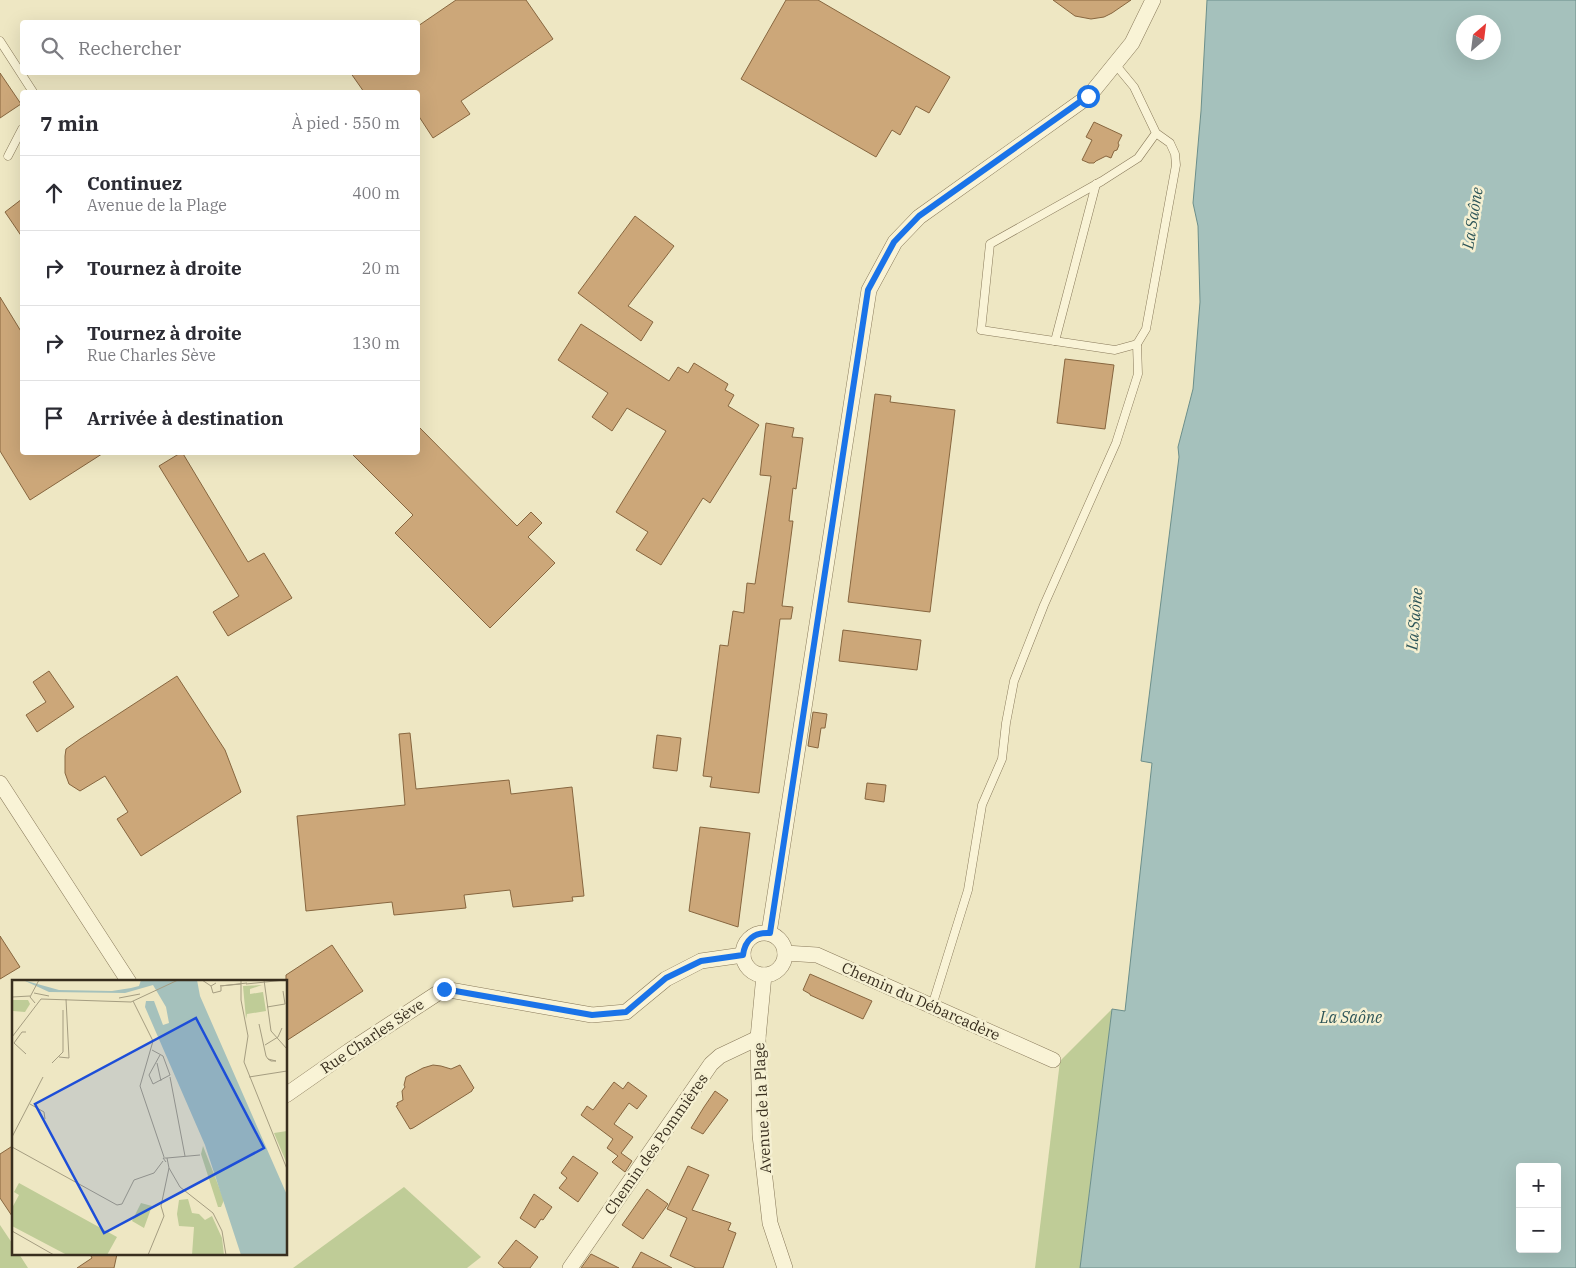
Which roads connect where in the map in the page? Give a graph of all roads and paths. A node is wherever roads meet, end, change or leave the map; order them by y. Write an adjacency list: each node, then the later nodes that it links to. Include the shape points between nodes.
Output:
1 (1153, 0): 3 (street, via 1132,44)
2 (0, 41): 4 (lane)
3 (1115, 64): 7 (lane, via 1134,87); 14 (street, via 1088,96 919,216 894,242 868,290)
4 (20, 72)
5 (22, 75): 6 (lane)
6 (32, 90)
7 (1156, 133): 10 (lane, via 1138,158); 12 (lane, via 1170,143 1176,165 1146,329)
8 (20, 134): 9 (lane)
9 (8, 156)
10 (1096, 184): 11 (lane); 11 (lane, via 990,244 981,330)
11 (1055, 341): 12 (lane, via 1115,350)
12 (1137, 344): 19 (lane, via 1138,374 1116,443 1014,681 1002,759 982,806 968,890)
13 (0, 783): 18 (street)
14 (770, 933): 15 (street, via 781,941); 16 (street, via 754,935 744,947)
15 (786, 953): 17 (street, via 777,971); 19 (street, Chemin du Débarcadère, via 817,955)
16 (743, 955): 17 (street, via 749,969); 22 (street, Rue Charles Sève, via 701,961 666,978 626,1012 592,1015 444,989)
17 (764, 975): 20 (street, Avenue de la Plage)
18 (128, 980)
19 (932, 1006): 21 (street, Chemin du Débarcadère)
20 (758, 1038): 23 (street, Chemin des Pommières, via 720,1056 711,1064); 24 (street, Avenue de la Plage, via 760,1135 766,1194 770,1223)
21 (1053, 1060)
22 (288, 1094)
23 (570, 1268)
24 (785, 1268)

